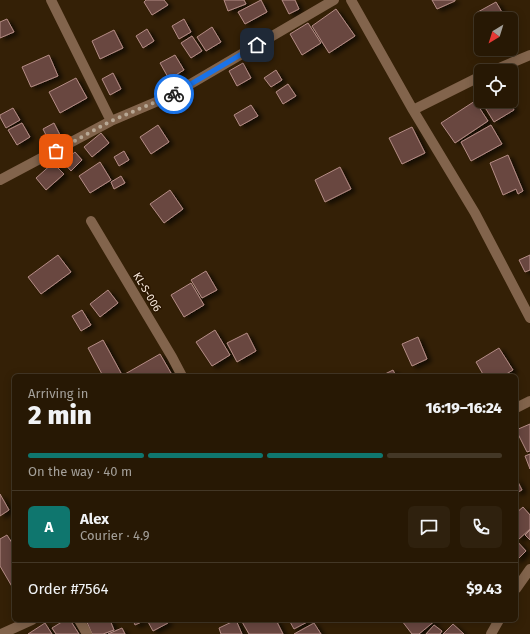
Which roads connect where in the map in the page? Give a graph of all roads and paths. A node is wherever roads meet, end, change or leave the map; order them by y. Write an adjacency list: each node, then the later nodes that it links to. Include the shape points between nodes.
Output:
1 (51, 0): 8 (street)
2 (334, 0): 8 (street, via 170,96)
3 (351, 0): 7 (street)
4 (530, 55): 5 (street)
5 (509, 64)
6 (474, 80): 7 (street)
7 (413, 110): 11 (street, via 475,213)
8 (111, 121): 9 (street)
9 (0, 180)
10 (91, 220): 12 (street, KL-S-006)
11 (530, 318)
12 (181, 374)
13 (530, 402): 14 (street)
14 (518, 407)
15 (530, 569): 16 (street)
16 (518, 586)
17 (28, 622): 20 (street)
18 (80, 622): 21 (street)
19 (498, 622): 22 (street)
20 (1, 634)
21 (87, 634)
22 (491, 634)

